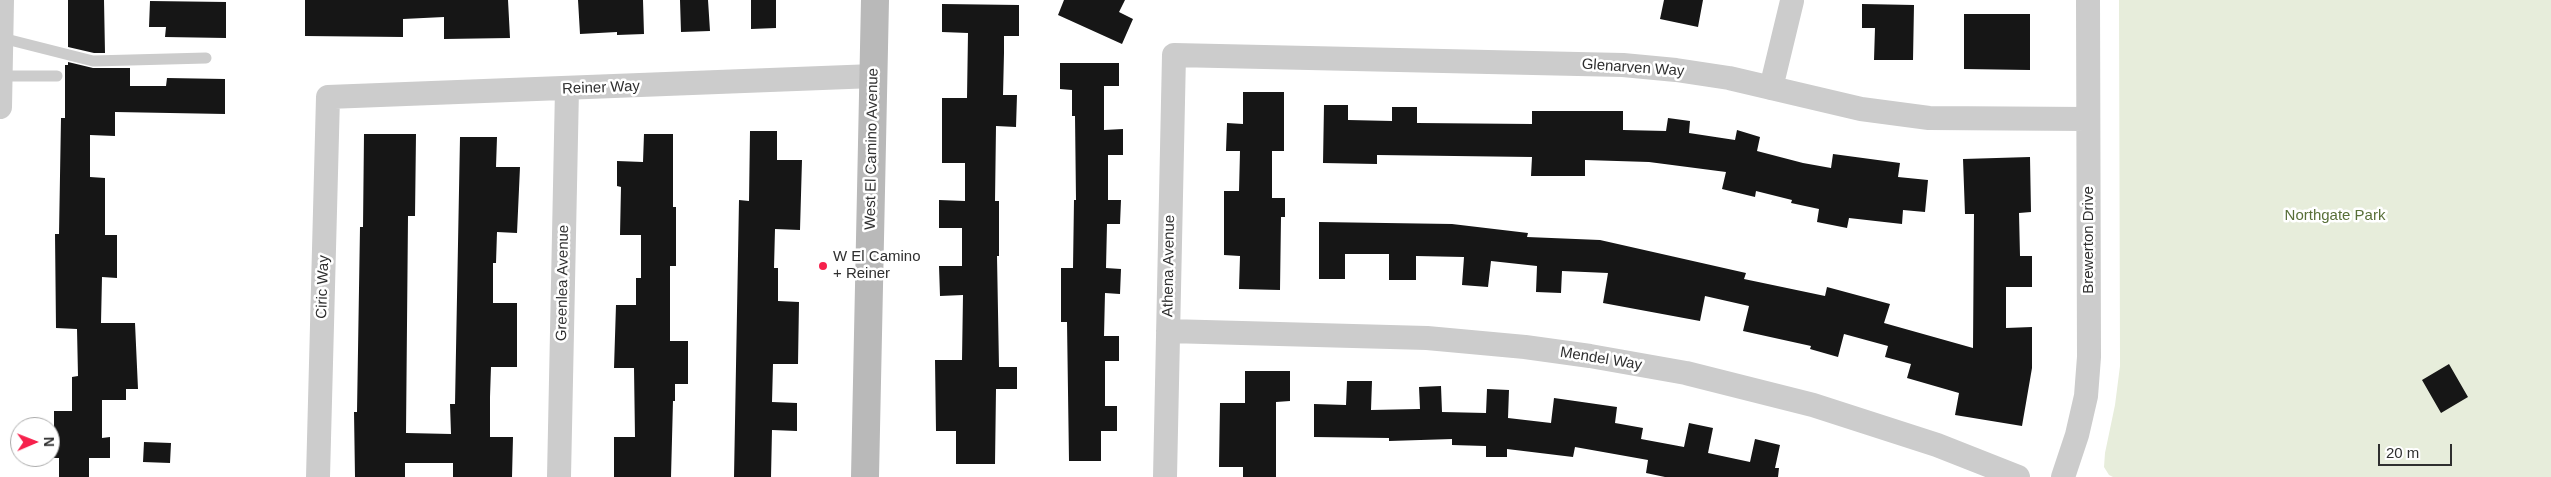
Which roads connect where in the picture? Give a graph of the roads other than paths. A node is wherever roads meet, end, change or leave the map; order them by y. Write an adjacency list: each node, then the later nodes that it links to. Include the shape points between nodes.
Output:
1 (2, 0): 5 (street)
2 (875, 0): 10 (main road, West El Camino Avenue)
3 (2088, 0): 15 (street, Brewerton Drive)
4 (1792, 1): 11 (street)
5 (2, 38): 7 (lane, via 93,61); 8 (street)
6 (1174, 55): 11 (street, Glenarven Way, via 1623,65 1676,70); 16 (street, Athena Avenue)
7 (206, 58)
8 (1, 76): 9 (lane); 14 (street)
9 (57, 76)
10 (874, 76): 12 (street, Reiner Way); 19 (main road, West El Camino Avenue)
11 (1771, 88): 15 (street, Glenarven Way, via 1861,109 1929,118)
12 (567, 89): 13 (street, Reiner Way); 18 (street, Greenlea Avenue)
13 (328, 97): 17 (street, Ciric Way)
14 (0, 107)
15 (2088, 119): 22 (street, Brewerton Drive, via 2089,357 2086,396)
16 (1168, 331): 20 (street, Athena Avenue); 21 (street, Mendel Way, via 1427,338 1590,356 1686,373 1813,405 1937,445)
17 (318, 477)
18 (560, 477)
19 (865, 477)
20 (1165, 477)
21 (2018, 477)
22 (2063, 477)

